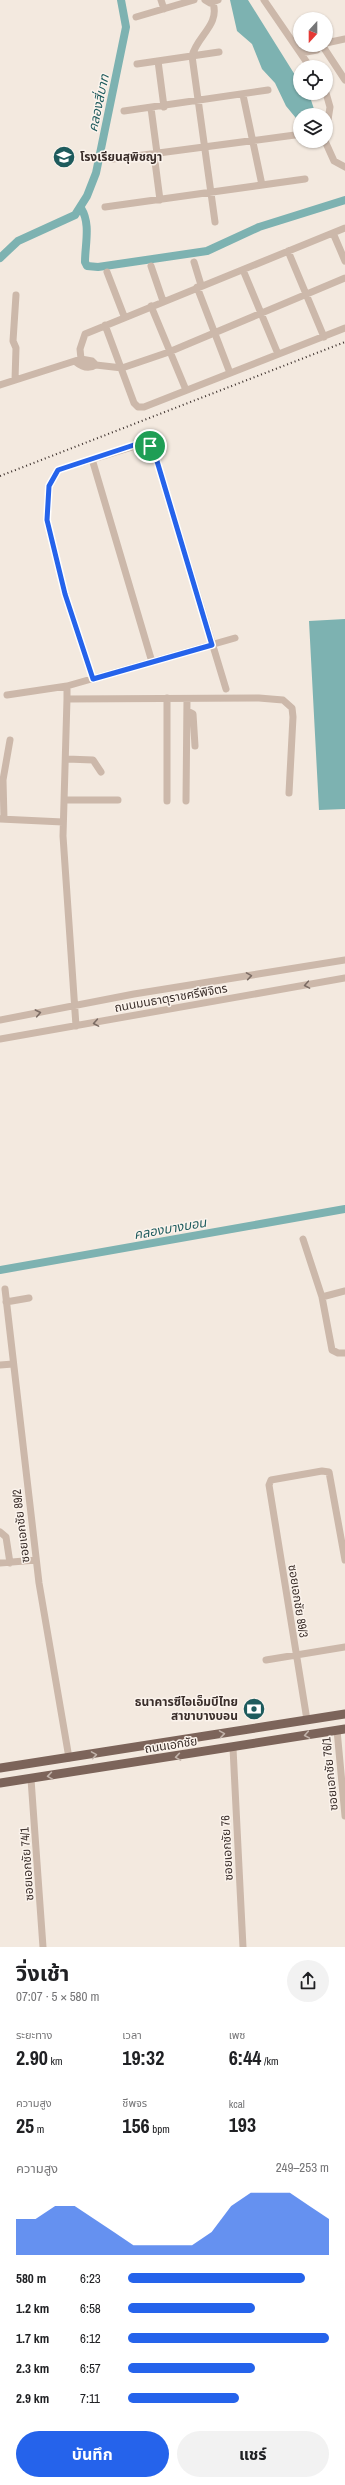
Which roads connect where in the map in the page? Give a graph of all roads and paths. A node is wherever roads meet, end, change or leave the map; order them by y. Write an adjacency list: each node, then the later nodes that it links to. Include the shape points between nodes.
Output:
1 (161, 0): 6 (street)
2 (194, 0): 6 (street)
3 (205, 0): 5 (street)
4 (264, 0): 8 (street)
5 (216, 1): 13 (street, via 213,21 196,43)
6 (164, 9): 7 (street)
7 (136, 17)
8 (293, 35)
9 (345, 39): 10 (street)
10 (333, 42)
11 (218, 52): 13 (street)
12 (328, 52): 16 (street)
13 (192, 56): 14 (street); 19 (street)
14 (158, 61): 15 (street); 20 (street)
15 (137, 64)
16 (344, 75)
17 (268, 90): 18 (street)
18 (243, 95): 19 (street); 24 (street)
19 (197, 102): 20 (street); 25 (street)
20 (164, 106): 21 (street)
21 (151, 108): 22 (street); 27 (street)
22 (124, 111)
23 (293, 135): 24 (street)
24 (253, 141): 25 (street); 31 (street)
25 (204, 148): 27 (street); 32 (street)
26 (328, 148): 29 (street, via 334,161)
27 (155, 154): 28 (street); 33 (street)
28 (113, 159)
29 (345, 167)
30 (305, 179): 31 (street)
31 (262, 185): 32 (street)
32 (210, 192): 33 (street); 35 (street)
33 (160, 200): 34 (street)
34 (105, 207)
35 (215, 222)
36 (345, 228): 37 (street)
37 (333, 233): 38 (street); 39 (street)
38 (288, 251): 42 (street); 47 (street)
39 (345, 261)
40 (194, 262): 45 (street)
41 (151, 266): 48 (street)
42 (243, 270): 45 (street); 50 (street)
43 (107, 272): 51 (street)
44 (345, 278): 47 (street)
45 (199, 286): 48 (street); 54 (street)
46 (16, 295): 61 (street, via 13,341 16,348)
47 (306, 295): 50 (street); 55 (street)
48 (163, 301): 49 (street)
49 (151, 306): 51 (street); 56 (street)
50 (261, 313): 54 (street); 57 (street)
51 (124, 316): 52 (street)
52 (105, 325): 58 (street, via 85,334); 59 (street)
53 (345, 328): 55 (street)
54 (214, 332): 56 (street); 60 (street)
55 (324, 337): 57 (street)
56 (169, 352): 59 (street); 63 (street)
57 (278, 354): 60 (street)
58 (74, 362): 59 (street, via 92,361 96,365); 61 (street)
59 (122, 368): 63 (street, via 134,403 138,407 144,408)
60 (230, 373): 63 (street)
61 (15, 380): 62 (street)
62 (0, 385)
63 (186, 390)
64 (92, 459): 66 (street, via 140,443 145,443 154,451); 67 (street); 68 (street, via 58,470 49,486 46,510 65,594)
65 (235, 638): 66 (street)
66 (212, 645): 67 (street); 70 (street)
67 (152, 662): 68 (street)
68 (93, 679): 69 (street)
69 (68, 686): 71 (street); 74 (street)
70 (226, 689)
71 (7, 695)
72 (167, 698): 73 (street); 74 (street); 83 (street)
73 (187, 698): 75 (street); 80 (street, via 276,699 288,703 292,708 293,717)
74 (67, 699): 78 (street)
75 (187, 711): 77 (street, via 193,714); 84 (street)
76 (10, 740): 85 (street)
77 (195, 746)
78 (67, 759): 79 (street, via 93,760); 81 (street)
79 (101, 772)
80 (289, 793)
81 (66, 800): 82 (street); 86 (street)
82 (118, 800)
83 (167, 801)
84 (186, 801)
85 (2, 819): 86 (street)
86 (63, 822): 89 (street)
87 (345, 960): 89 (street, ถนนมนธาตุราชศรีพิจิตร, one-way to 87)
88 (345, 978): 91 (street, ถนนมนธาตุราชศรีพิจิตร, one-way to 91)
89 (74, 1006): 90 (street, ถนนมนธาตุราชศรีพิจิตร, one-way to 89); 91 (street)
90 (0, 1020)
91 (76, 1026): 92 (street, ถนนมนธาตุราชศรีพิจิตร)
92 (0, 1039)
93 (303, 1239): 96 (street)
94 (5, 1289): 98 (street, ซอยเอกชัย 89/2)
95 (345, 1291): 96 (street)
96 (322, 1297): 99 (street, via 332,1350)
97 (29, 1298): 98 (street)
98 (6, 1302): 100 (street, ซอยเอกชัย 89/2)
99 (345, 1353)
100 (13, 1364): 101 (street); 103 (street, ซอยเอกชัย 89/2)
101 (0, 1365)
102 (0, 1532): 106 (street, via 6,1537)
103 (36, 1560): 106 (street); 114 (street, ซอยเอกชัย 89/2)
104 (345, 1560): 108 (street, ซอยเอกชัย 89/3, via 329,1472 272,1479 269,1485)
105 (0, 1563): 106 (street)
106 (10, 1563)
107 (345, 1647): 108 (street)
108 (295, 1655): 109 (street); 111 (street, ซอยเอกชัย 89/3)
109 (266, 1660)
110 (345, 1714): 111 (main road, ถนนเอกชัย)
111 (307, 1720): 114 (main road, ถนนเอกชัย, one-way to 111)
112 (341, 1730): 113 (main road, ถนนเอกชัย, one-way to 113); 118 (street, ซอยเอกชัย 76/1)
113 (233, 1748): 116 (main road, ถนนเอกชัย, one-way to 116); 120 (street, ซอยเอกชัย 76)
114 (69, 1758): 115 (main road, ถนนเอกชัย)
115 (0, 1768)
116 (31, 1779): 117 (main road, ถนนเอกชัย); 119 (street, ซอยเอกชัย 74/1)
117 (0, 1783)
118 (345, 1816)
119 (43, 1947)
120 (243, 1947)

